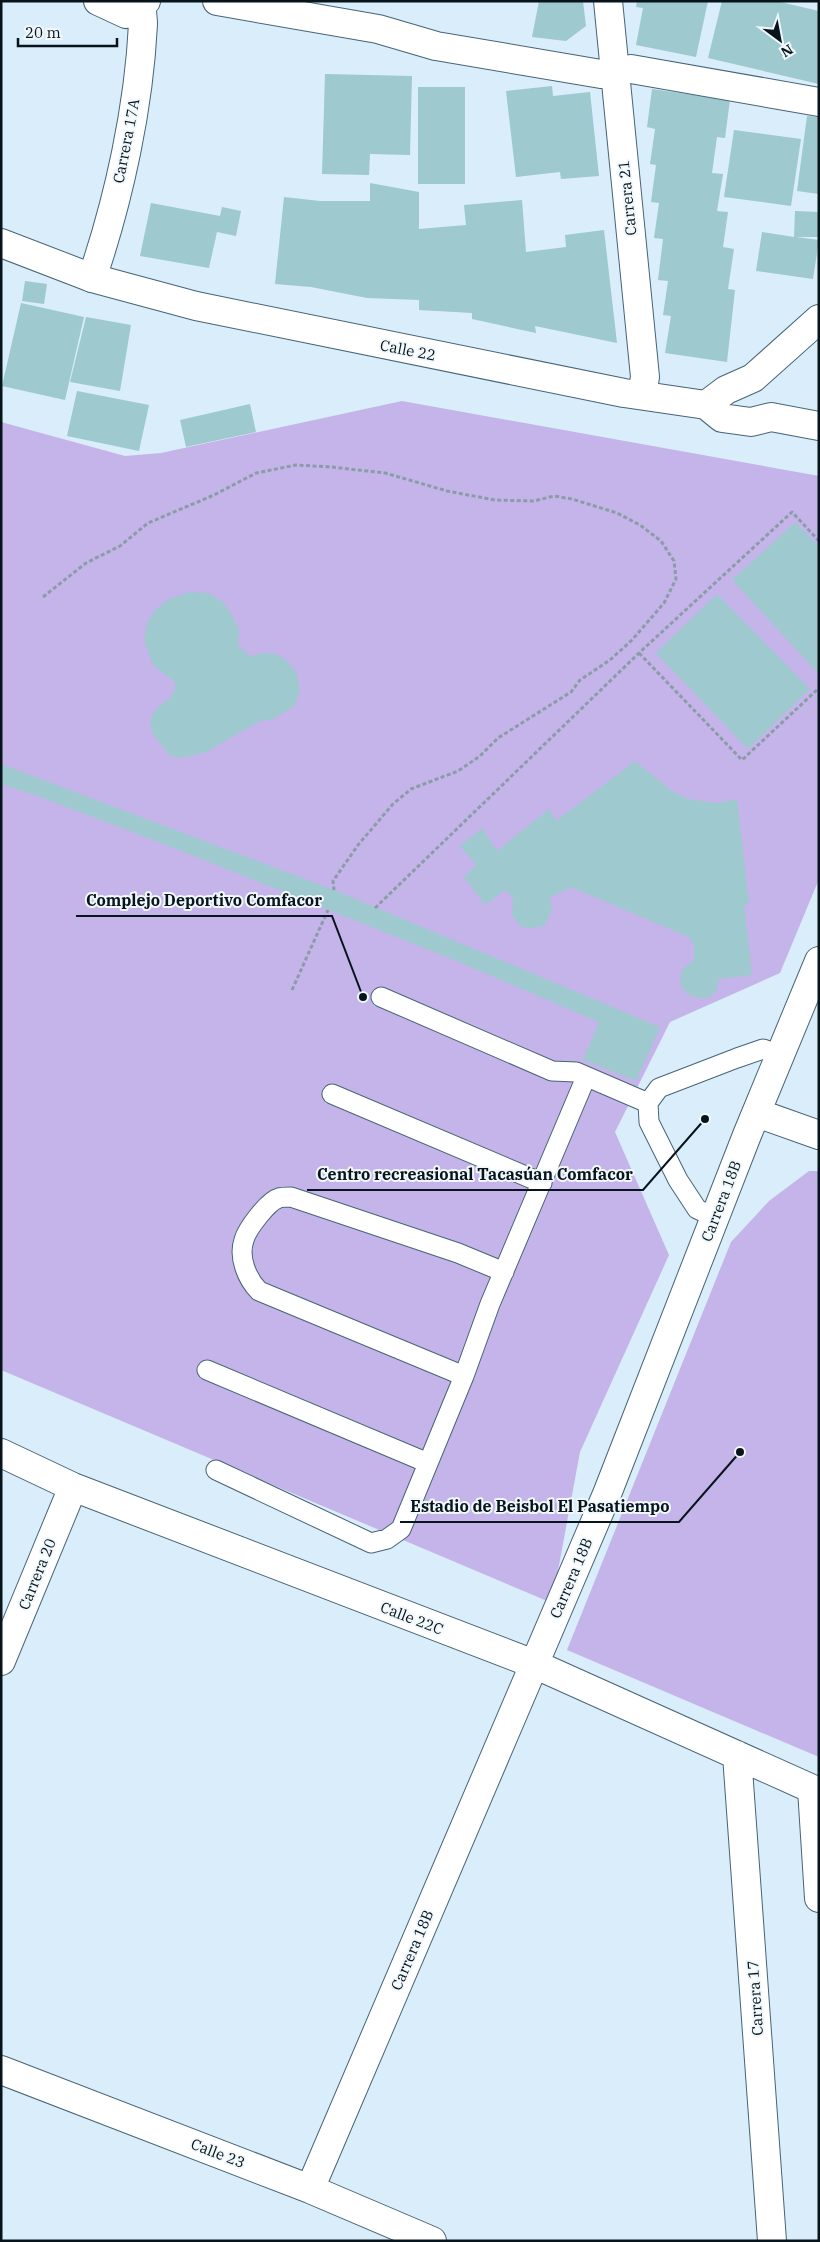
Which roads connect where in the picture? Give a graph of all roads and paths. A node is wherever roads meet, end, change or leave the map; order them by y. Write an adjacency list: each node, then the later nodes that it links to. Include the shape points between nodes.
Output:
1 (98, 1): 4 (street, via 126,14)
2 (217, 1): 5 (street, via 378,29 436,46 601,74)
3 (608, 1): 5 (street, Carrera 21)
4 (143, 2): 8 (street, Carrera 17A, via 134,104 117,188)
5 (616, 72): 6 (street, via 632,69); 11 (street, Carrera 21, via 645,376)
6 (819, 102)
7 (1, 243): 8 (street, Calle 22)
8 (92, 278): 11 (street, Calle 22, via 214,310)
9 (819, 318): 10 (street)
10 (754, 378): 12 (street, via 726,390); 13 (street)
11 (642, 395): 12 (street, Calle 22)
12 (706, 405): 13 (street, Calle 22, via 722,418 751,422)
13 (771, 417): 14 (street, Calle 22)
14 (819, 426)
15 (819, 541): 17 (path, via 792,512)
16 (43, 596): 19 (path, via 86,563 120,546 148,523 256,473 296,465 385,474 495,500 534,501 554,496 572,499 617,513 661,541 674,561 676,579 664,603 632,640 580,680 571,692 498,738 466,766 411,789 393,804 333,881)
17 (639, 654): 18 (path, via 742,760); 20 (path)
18 (819, 688)
19 (334, 890)
20 (375, 908)
21 (328, 910): 23 (path)
22 (819, 961): 25 (street, Carrera 18B)
23 (292, 990)
24 (381, 997): 26 (lane, via 552,1071 576,1072)
25 (780, 1054): 28 (lane, via 763,1049 737,1058 659,1088); 29 (street, Carrera 18B)
26 (586, 1077): 28 (lane); 31 (lane)
27 (332, 1094): 31 (lane)
28 (648, 1103): 32 (lane, via 649,1122 678,1180 697,1209)
29 (757, 1113): 30 (street); 32 (street, Carrera 18B)
30 (819, 1135)
31 (542, 1183): 33 (lane)
32 (714, 1217): 41 (street, Carrera 18B, via 607,1494)
33 (504, 1272): 35 (lane); 35 (lane, via 458,1253 291,1197 277,1198 261,1212 243,1240 244,1267 251,1283 259,1291)
34 (207, 1370): 37 (lane)
35 (464, 1376): 37 (lane)
36 (1, 1453): 39 (street, Calle 22C)
37 (428, 1463): 38 (lane, via 401,1529 387,1539 371,1543)
38 (216, 1470)
39 (73, 1487): 40 (street, Carrera 20); 41 (street, Calle 22C)
40 (1, 1661)
41 (534, 1664): 42 (street, Calle 22C); 46 (street, Carrera 18B)
42 (737, 1755): 43 (street, Calle 22C); 48 (street, Carrera 17)
43 (815, 1791): 44 (street)
44 (819, 1898)
45 (1, 2070): 46 (street, Calle 23)
46 (310, 2189): 47 (street, Calle 23)
47 (432, 2241)
48 (772, 2241)

